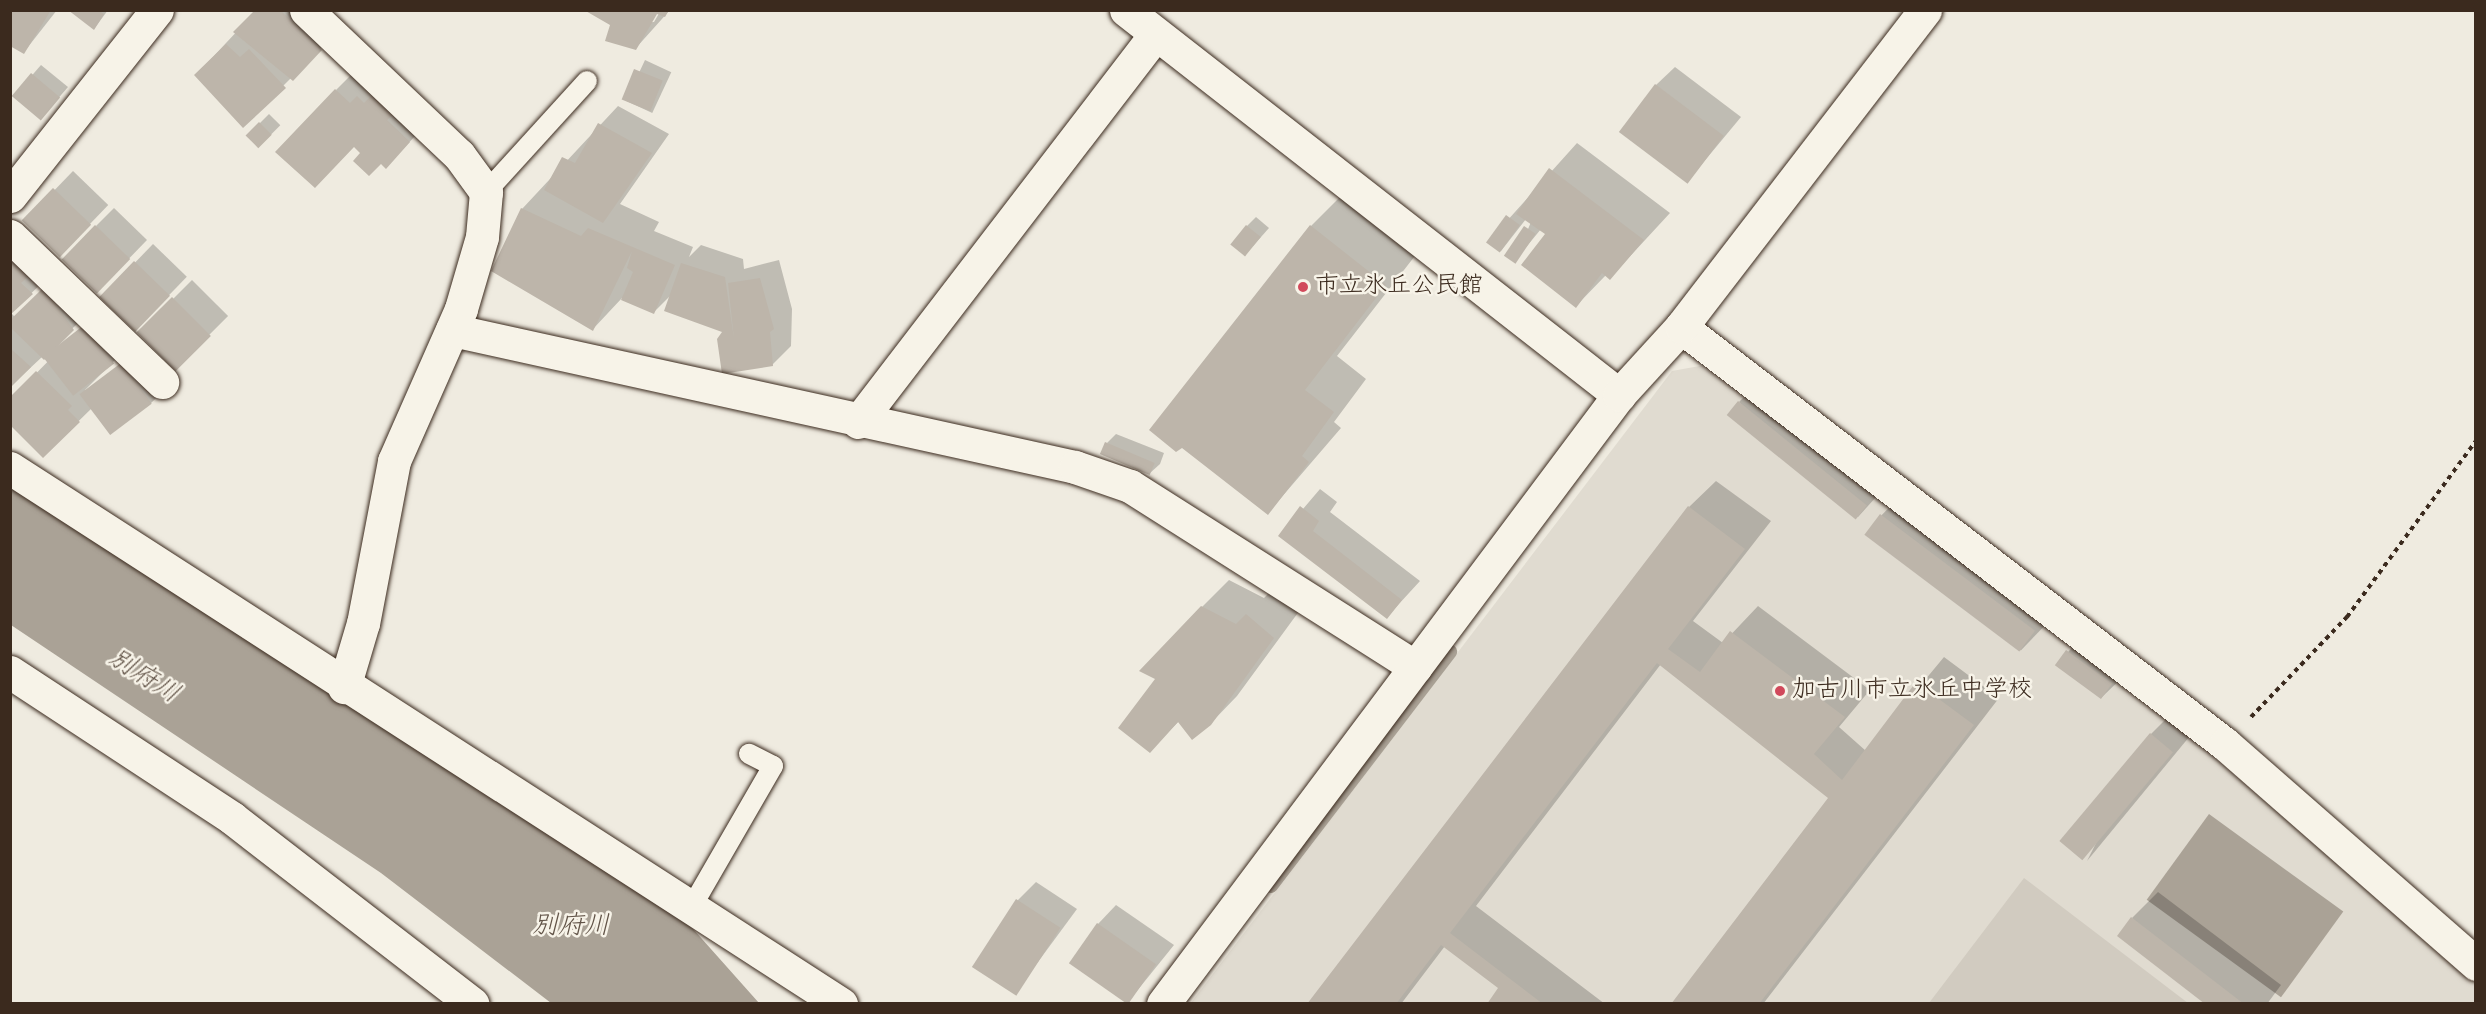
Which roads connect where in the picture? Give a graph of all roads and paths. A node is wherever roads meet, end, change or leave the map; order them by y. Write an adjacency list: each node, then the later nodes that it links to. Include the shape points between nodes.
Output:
1 (158, 10): 8 (street)
2 (306, 10): 7 (street, via 459,155)
3 (1126, 10): 5 (street)
4 (1925, 10): 10 (street)
5 (1155, 35): 13 (street); 14 (street)
6 (587, 81): 7 (lane)
7 (486, 192): 11 (street, via 482,237)
8 (10, 196)
9 (10, 236): 12 (street)
10 (1681, 327): 13 (street); 20 (street)
11 (452, 330): 14 (street); 19 (street, via 394,461 363,623)
12 (162, 382)
13 (1619, 395): 17 (street)
14 (858, 422): 17 (street, via 1075,467 1130,486)
15 (2475, 441): 20 (path, via 2347,617)
16 (10, 468): 19 (street)
17 (1415, 667): 26 (street)
18 (10, 672): 24 (street, via 232,818)
19 (344, 687): 22 (street)
20 (2225, 744): 23 (street)
21 (749, 754): 22 (lane, via 772,766)
22 (691, 908): 25 (street)
23 (2475, 964)
24 (473, 1004)
25 (841, 1004)
26 (1163, 1004)

